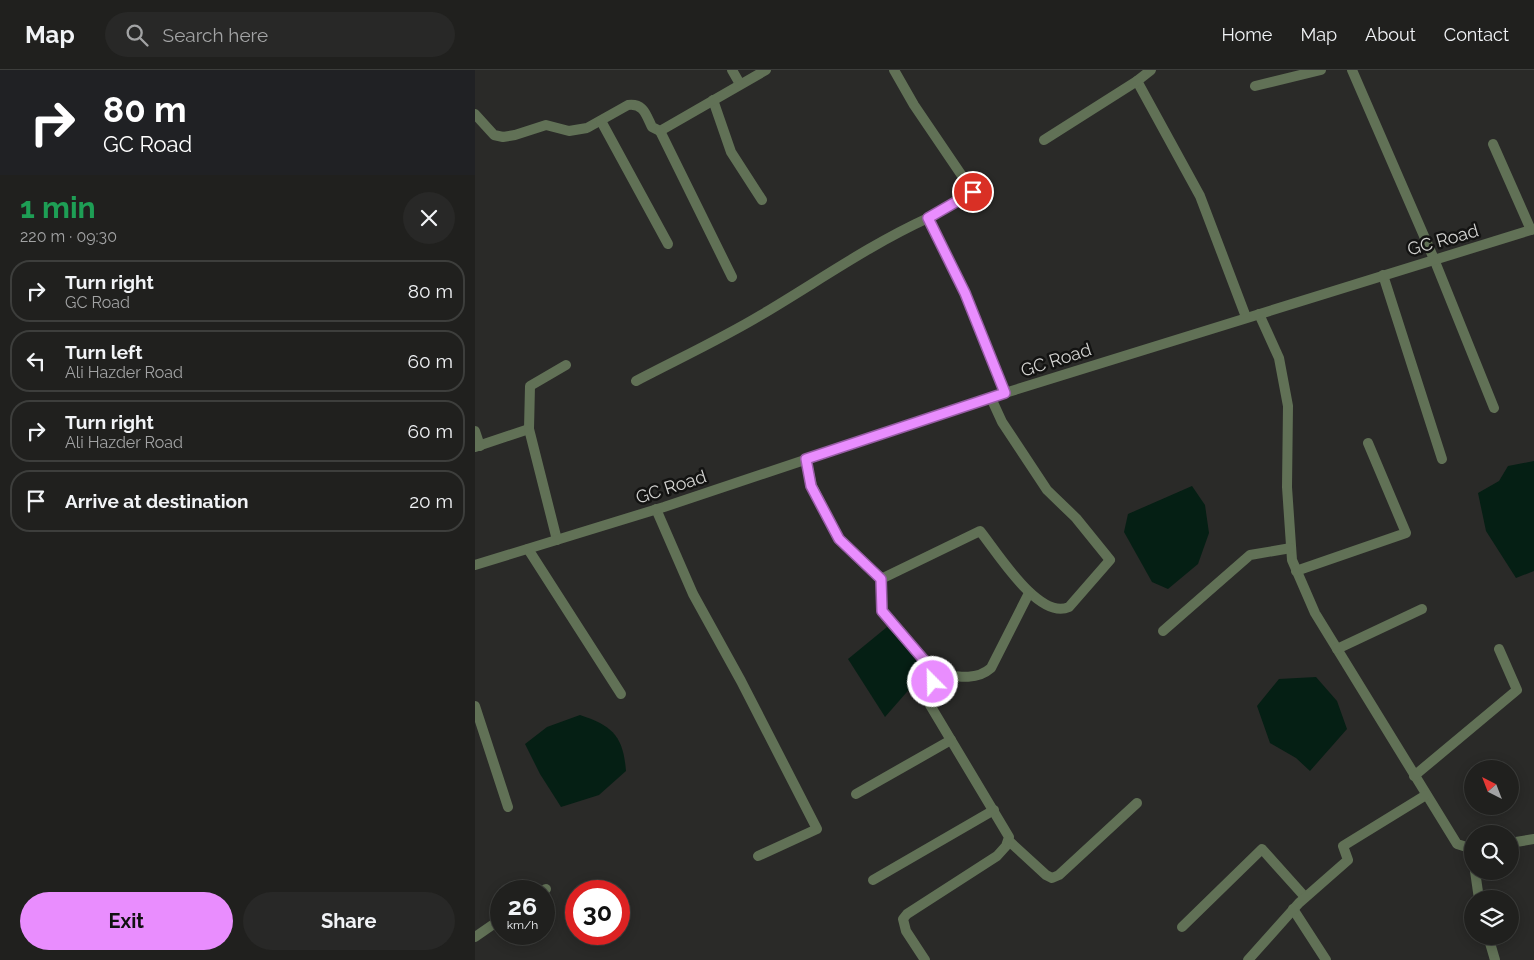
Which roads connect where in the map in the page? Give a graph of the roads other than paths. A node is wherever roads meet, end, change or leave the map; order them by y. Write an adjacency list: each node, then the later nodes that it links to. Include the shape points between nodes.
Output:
1 (732, 70): 8 (street)
2 (765, 70): 8 (street)
3 (894, 70): 17 (street, via 973,192)
4 (1151, 70): 7 (street)
5 (1321, 70): 9 (street)
6 (1352, 70): 20 (street)
7 (1137, 82): 14 (street); 24 (street, via 1200,196)
8 (740, 84): 10 (street)
9 (1255, 86)
10 (713, 100): 13 (street); 16 (street, via 731,152)
11 (475, 114): 12 (street, via 494,135 503,136 546,125 569,131 587,128)
12 (601, 121): 13 (street, via 628,105 636,104 643,107 652,127); 19 (street)
13 (660, 131): 22 (street)
14 (1044, 140)
15 (1493, 144): 18 (street)
16 (762, 200)
17 (928, 218): 26 (street, via 852,258 760,316); 27 (street, via 965,293)
18 (1532, 229): 20 (street, GC Road)
19 (668, 244)
20 (1435, 259): 21 (street, GC Road); 29 (street)
21 (1383, 275): 23 (street, GC Road); 35 (street)
22 (732, 277)
23 (1259, 314): 24 (street, GC Road); 38 (street, via 1279,358 1288,406 1287,487)
24 (1246, 317): 27 (street, GC Road)
25 (566, 365): 30 (street, via 530,386)
26 (636, 381)
27 (1005, 393): 28 (street, GC Road)
28 (991, 398): 34 (street, GC Road); 43 (street, via 1002,422 1047,490 1076,518 1110,560 1069,607 1061,611 1050,608)
29 (1493, 408)
30 (529, 429): 33 (street); 37 (street)
31 (475, 431): 33 (street)
32 (1368, 444): 41 (street, via 1406,533)
33 (477, 447)
34 (806, 459): 36 (street, GC Road); 42 (street, via 811,486 839,539)
35 (1442, 459)
36 (656, 509): 37 (street, GC Road); 62 (street, via 693,594 817,829)
37 (557, 540): 39 (street, GC Road)
38 (1291, 548): 41 (street); 45 (street, via 1250,555)
39 (528, 549): 40 (street, GC Road); 49 (street)
40 (475, 565)
41 (1296, 571): 46 (street, via 1315,613)
42 (881, 579): 43 (street, via 980,531); 48 (street, via 882,611)
43 (1029, 593): 48 (street, via 991,668 982,675 970,677)
44 (1422, 609): 46 (street)
45 (1163, 631)
46 (1337, 649): 52 (street)
47 (1499, 649): 52 (street, via 1517,690)
48 (935, 673): 51 (street, via 928,692 930,705)
49 (621, 694)
50 (475, 706): 56 (street)
51 (951, 740): 53 (street); 57 (street)
52 (1414, 776): 54 (street)
53 (856, 794)
54 (1426, 794): 61 (street, via 1457,844); 64 (street, via 1343,846 1348,860)
55 (1137, 803): 59 (street, via 1052,878)
56 (509, 807)
57 (995, 810): 59 (street); 63 (street)
58 (1534, 839): 60 (street)
59 (1009, 842): 70 (street, via 997,856 903,919 906,931)
60 (1519, 842)
61 (1464, 847)
62 (758, 856)
63 (873, 880)
64 (1305, 897): 65 (street); 67 (street, via 1263,849)
65 (1293, 909): 71 (street); 72 (street)
66 (490, 927): 68 (street)
67 (1182, 927)
68 (475, 938)
69 (1491, 945): 73 (street)
70 (925, 960)
71 (1248, 960)
72 (1326, 960)
73 (1495, 960)

